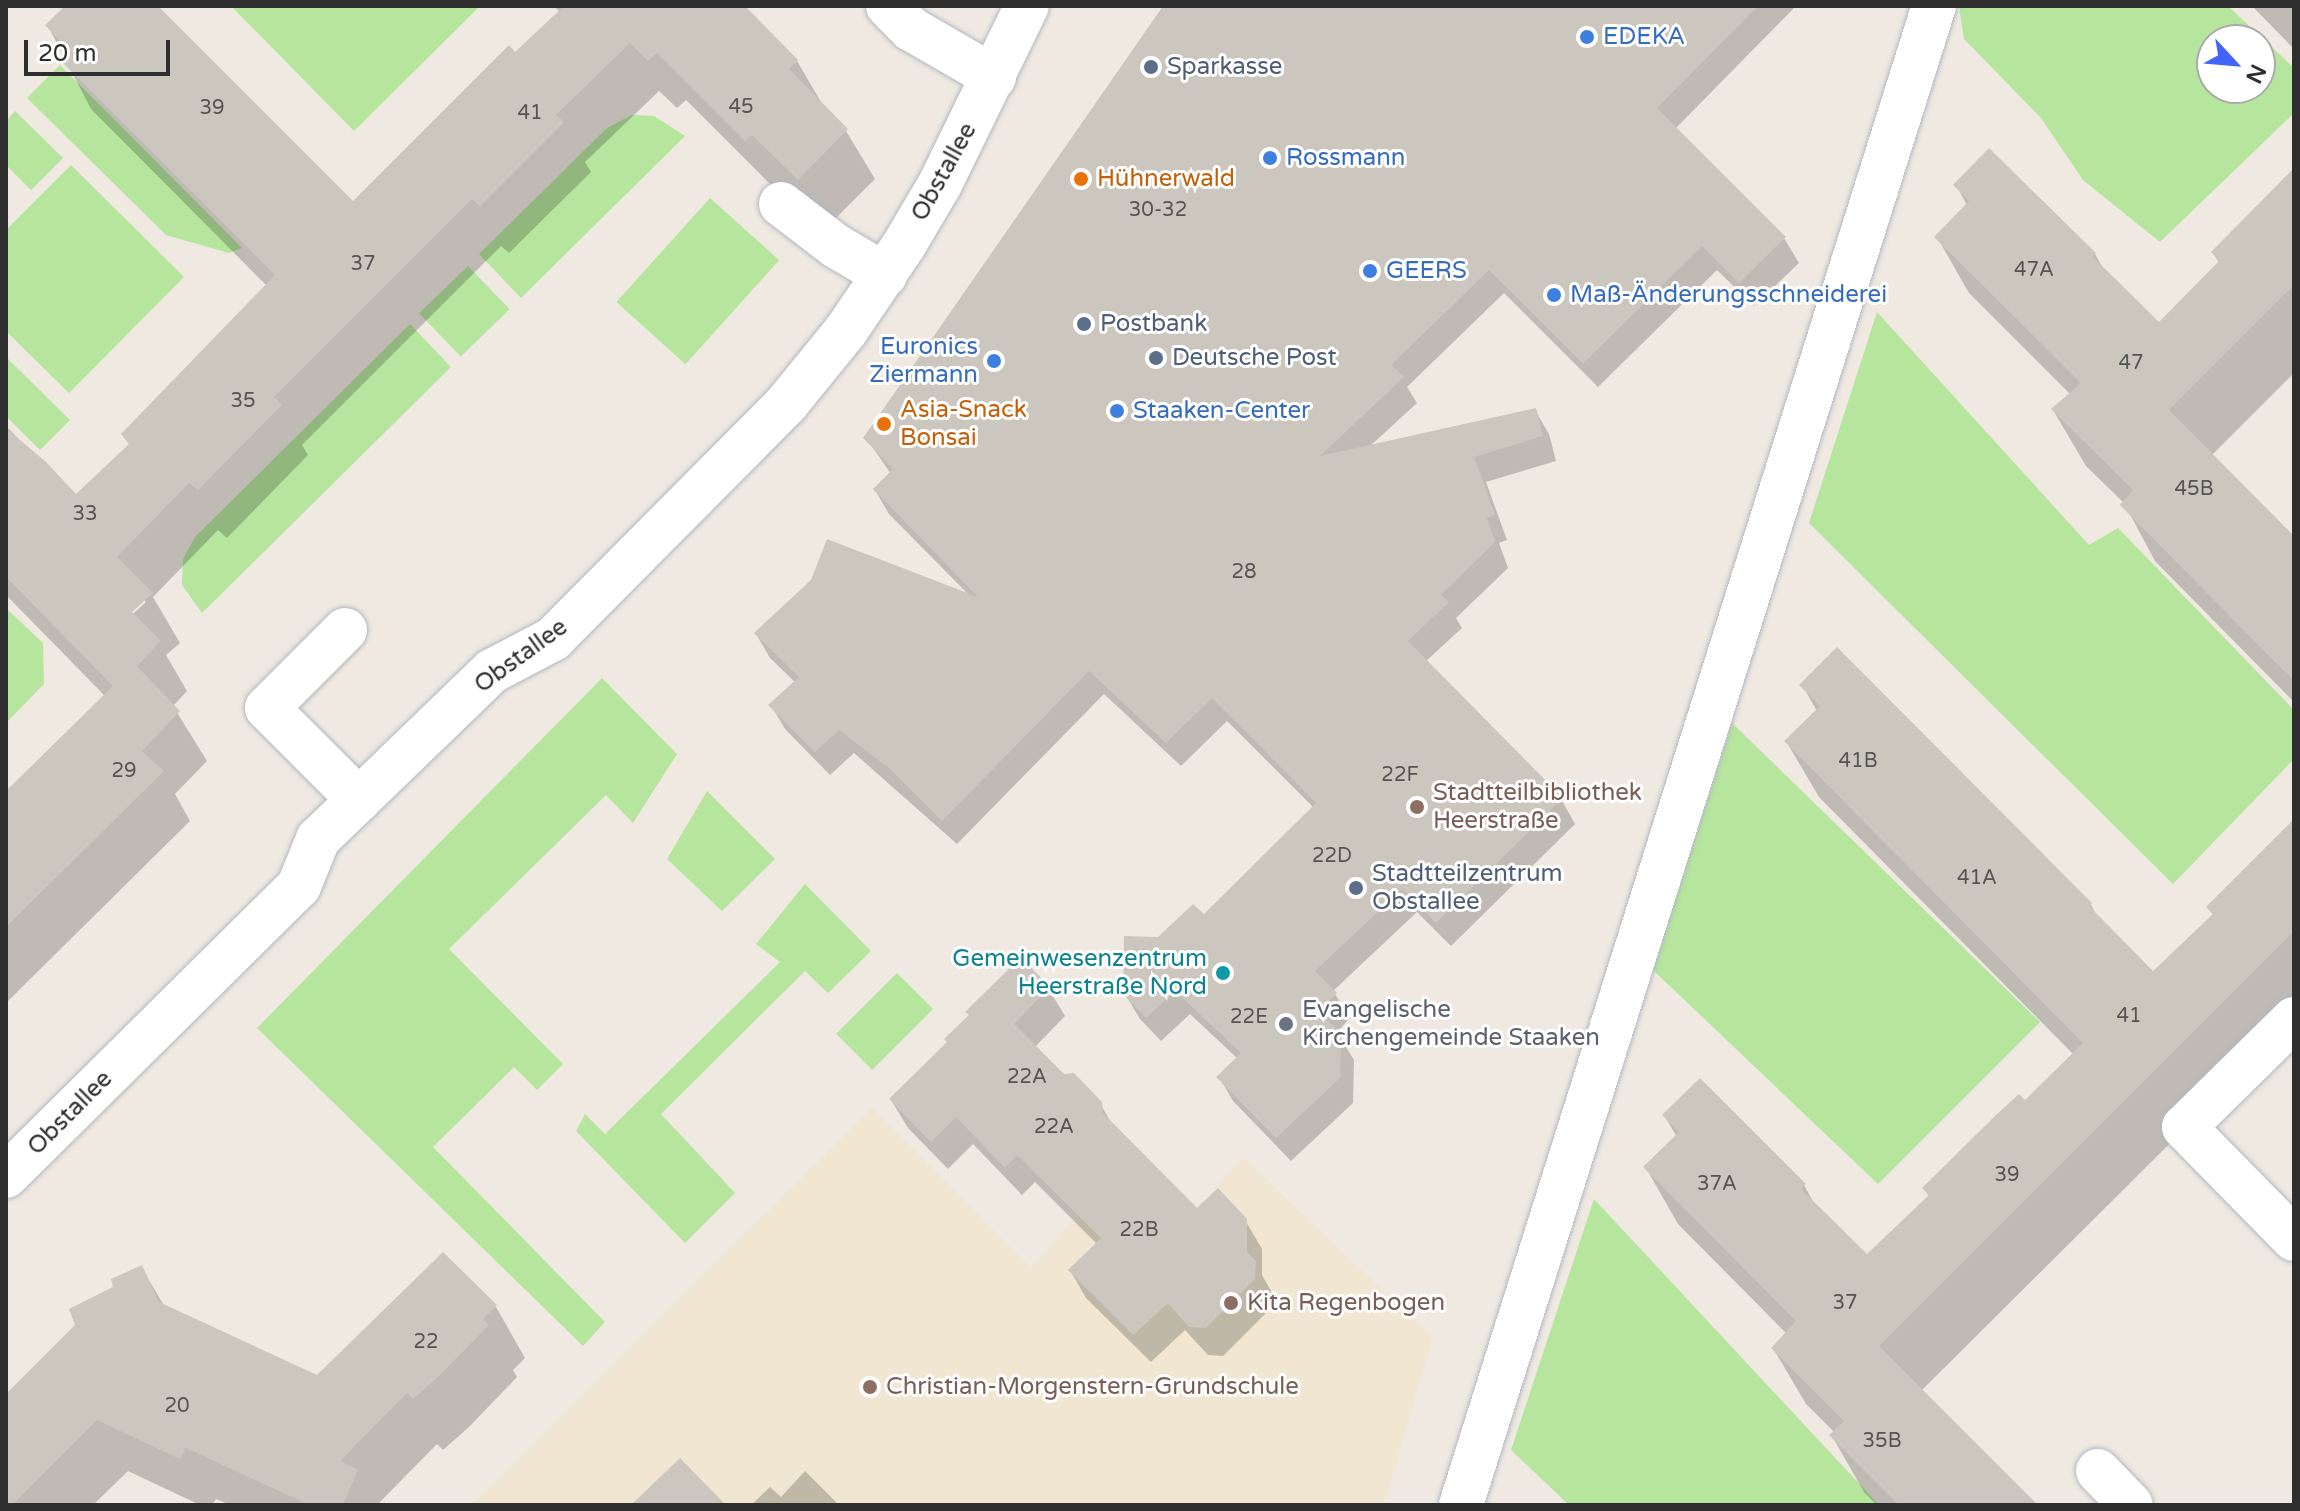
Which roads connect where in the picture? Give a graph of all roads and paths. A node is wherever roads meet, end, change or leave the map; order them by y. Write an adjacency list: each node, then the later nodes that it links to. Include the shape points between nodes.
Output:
1 (888, 6): 4 (street, via 911,29)
2 (1027, 6): 4 (street, Obstallee)
3 (1934, 6): 13 (street)
4 (994, 77): 6 (street, Obstallee, via 940,184)
5 (781, 204): 6 (street)
6 (885, 275): 8 (street, Obstallee, via 787,403 553,639 492,671)
7 (345, 630): 8 (street, via 267,708)
8 (359, 800): 10 (street, Obstallee, via 318,839 299,886)
9 (2294, 1019): 11 (street, via 2184,1127)
10 (6, 1176)
11 (2294, 1239)
12 (2098, 1471): 14 (street)
13 (1461, 1505)
14 (2131, 1505)

